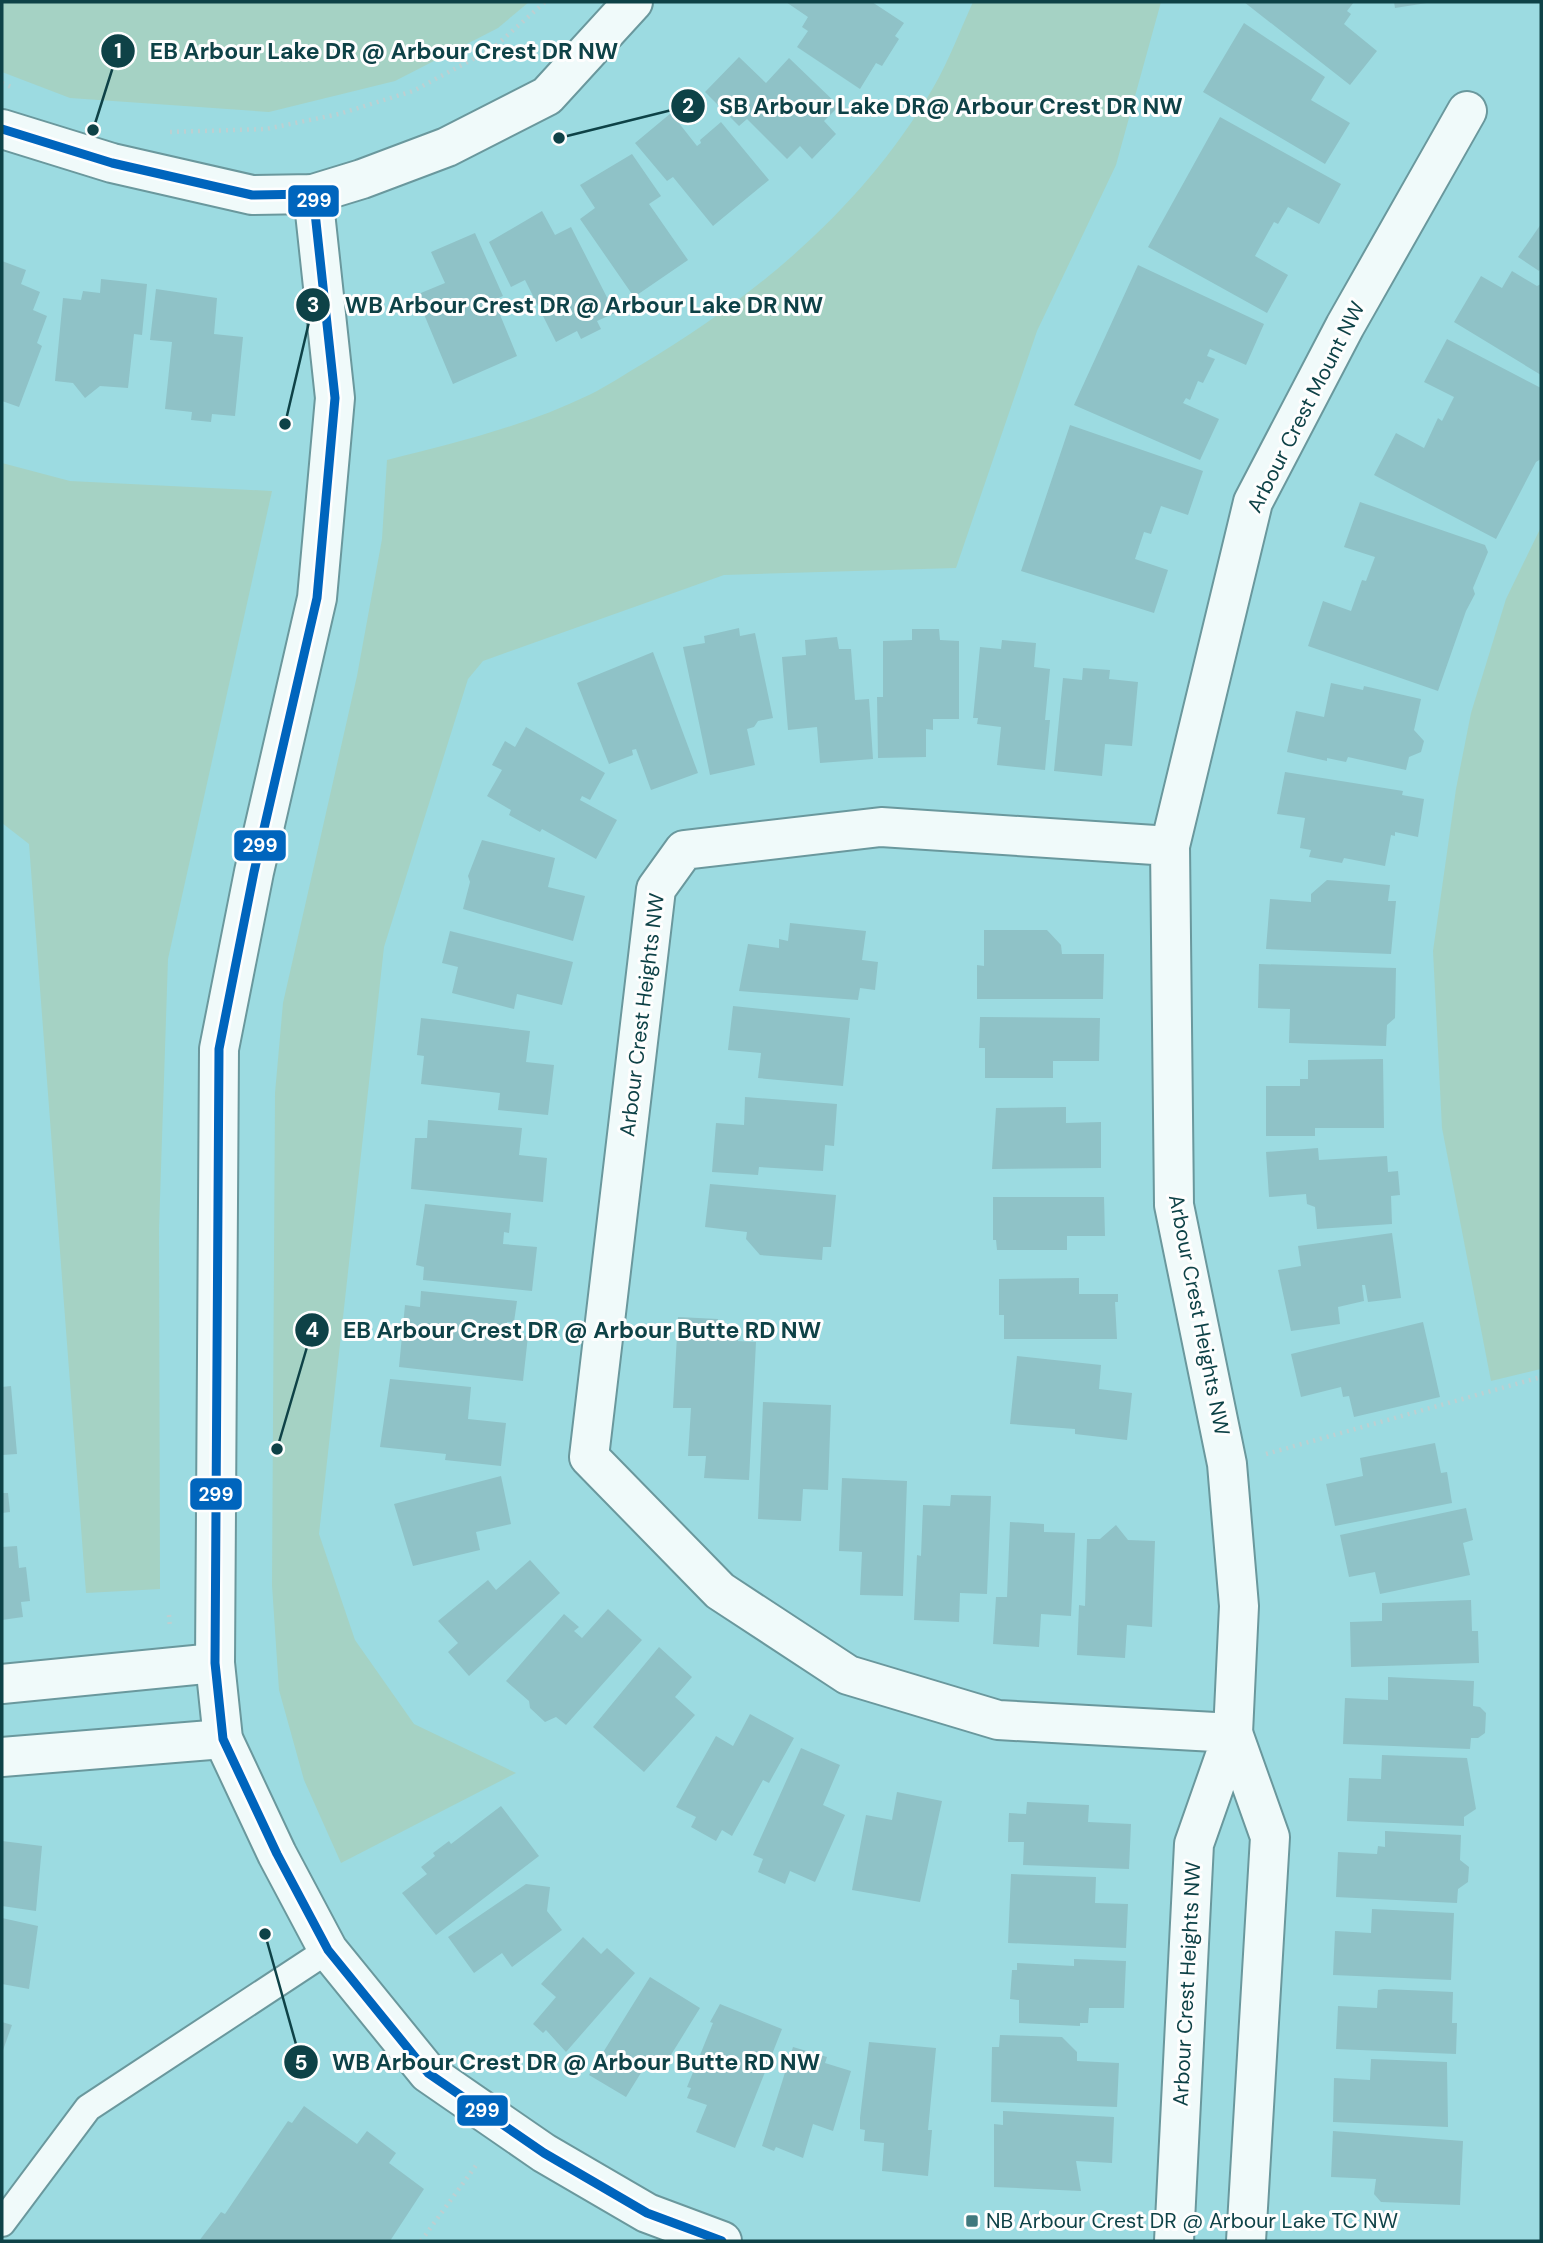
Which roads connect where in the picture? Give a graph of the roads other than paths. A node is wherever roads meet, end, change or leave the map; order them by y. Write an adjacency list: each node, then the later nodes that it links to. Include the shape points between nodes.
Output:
1 (633, 2): 4 (street, via 547,96 447,146)
2 (1468, 111): 5 (street, Arbour Crest Mount NW, via 1345,326 1253,502)
3 (2, 129): 4 (street, via 112,163 252,195)
4 (313, 194): 6 (street, via 335,398 317,598 219,1049)
5 (1170, 846): 8 (street, Arbour Crest Heights NW, via 1174,1205 1227,1464 1239,1606); 8 (street, Arbour Crest Heights NW, via 881,827 684,850 656,889 589,1457 720,1591 848,1675 998,1720)
6 (215, 1663): 7 (street); 9 (street)
7 (2, 1685)
8 (1233, 1733): 14 (street, Arbour Crest Heights NW, via 1194,1844); 15 (street, Arbour Crest Heights NW, via 1270,1837)
9 (223, 1739): 10 (street); 11 (street)
10 (2, 1757)
11 (328, 1950): 12 (lane, via 88,2108); 13 (street, via 428,2073 544,2153 647,2213)
12 (2, 2223)
13 (722, 2241)
14 (1174, 2241)
15 (1246, 2241)

